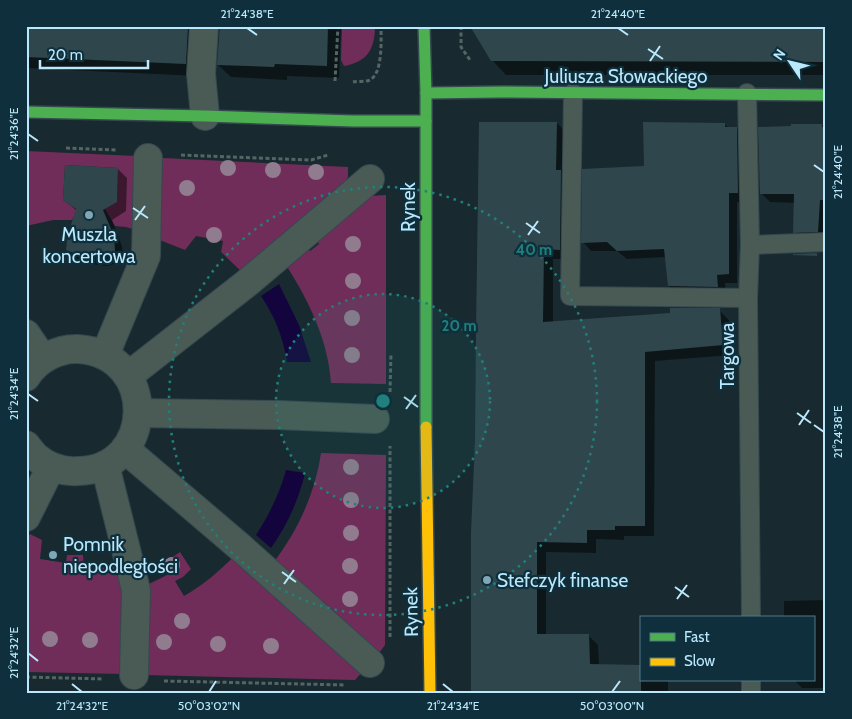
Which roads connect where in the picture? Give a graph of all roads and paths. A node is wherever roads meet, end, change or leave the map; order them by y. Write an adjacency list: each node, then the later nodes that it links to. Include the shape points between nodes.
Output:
1 (204, 26): 14 (street, via 201,74)
2 (338, 26): 7 (path)
3 (381, 26): 8 (path, via 377,73 369,80)
4 (424, 26): 9 (street, Rynek)
5 (461, 26): 6 (path)
6 (461, 47)
7 (335, 81)
8 (354, 82)
9 (426, 93): 10 (street, Juliusza Słowackiego); 15 (street, Rynek)
10 (573, 94): 11 (street, Juliusza Słowackiego); 24 (lane, via 570,296)
11 (747, 94): 12 (street, Juliusza Słowackiego); 23 (lane, Targowa)
12 (826, 95)
13 (26, 112): 14 (street)
14 (205, 116): 15 (street)
15 (426, 121): 41 (street, Rynek)
16 (64, 148): 17 (path)
17 (121, 150)
18 (336, 152): 19 (path, via 311,160)
19 (175, 155)
20 (148, 158): 26 (street, via 146,256)
21 (370, 179): 28 (street, via 247,283)
22 (826, 242): 23 (lane)
23 (750, 245): 24 (lane, Targowa)
24 (748, 298): 35 (lane, Targowa)
25 (26, 334): 27 (street)
26 (105, 355): 27 (street, via 74,349 58,352); 28 (street)
27 (35, 368)
28 (128, 376): 29 (street, via 136,393)
29 (138, 412): 30 (street); 32 (street, via 134,432)
30 (375, 419)
31 (26, 445): 33 (street)
32 (115, 457): 33 (street, via 87,471 69,472); 36 (street, via 240,547); 37 (street, via 136,590)
33 (51, 467): 34 (street)
34 (26, 517)
35 (751, 616)
36 (362, 674): 40 (path)
37 (134, 675)
38 (26, 677): 39 (path)
39 (104, 680)
40 (162, 681)
41 (430, 693)

